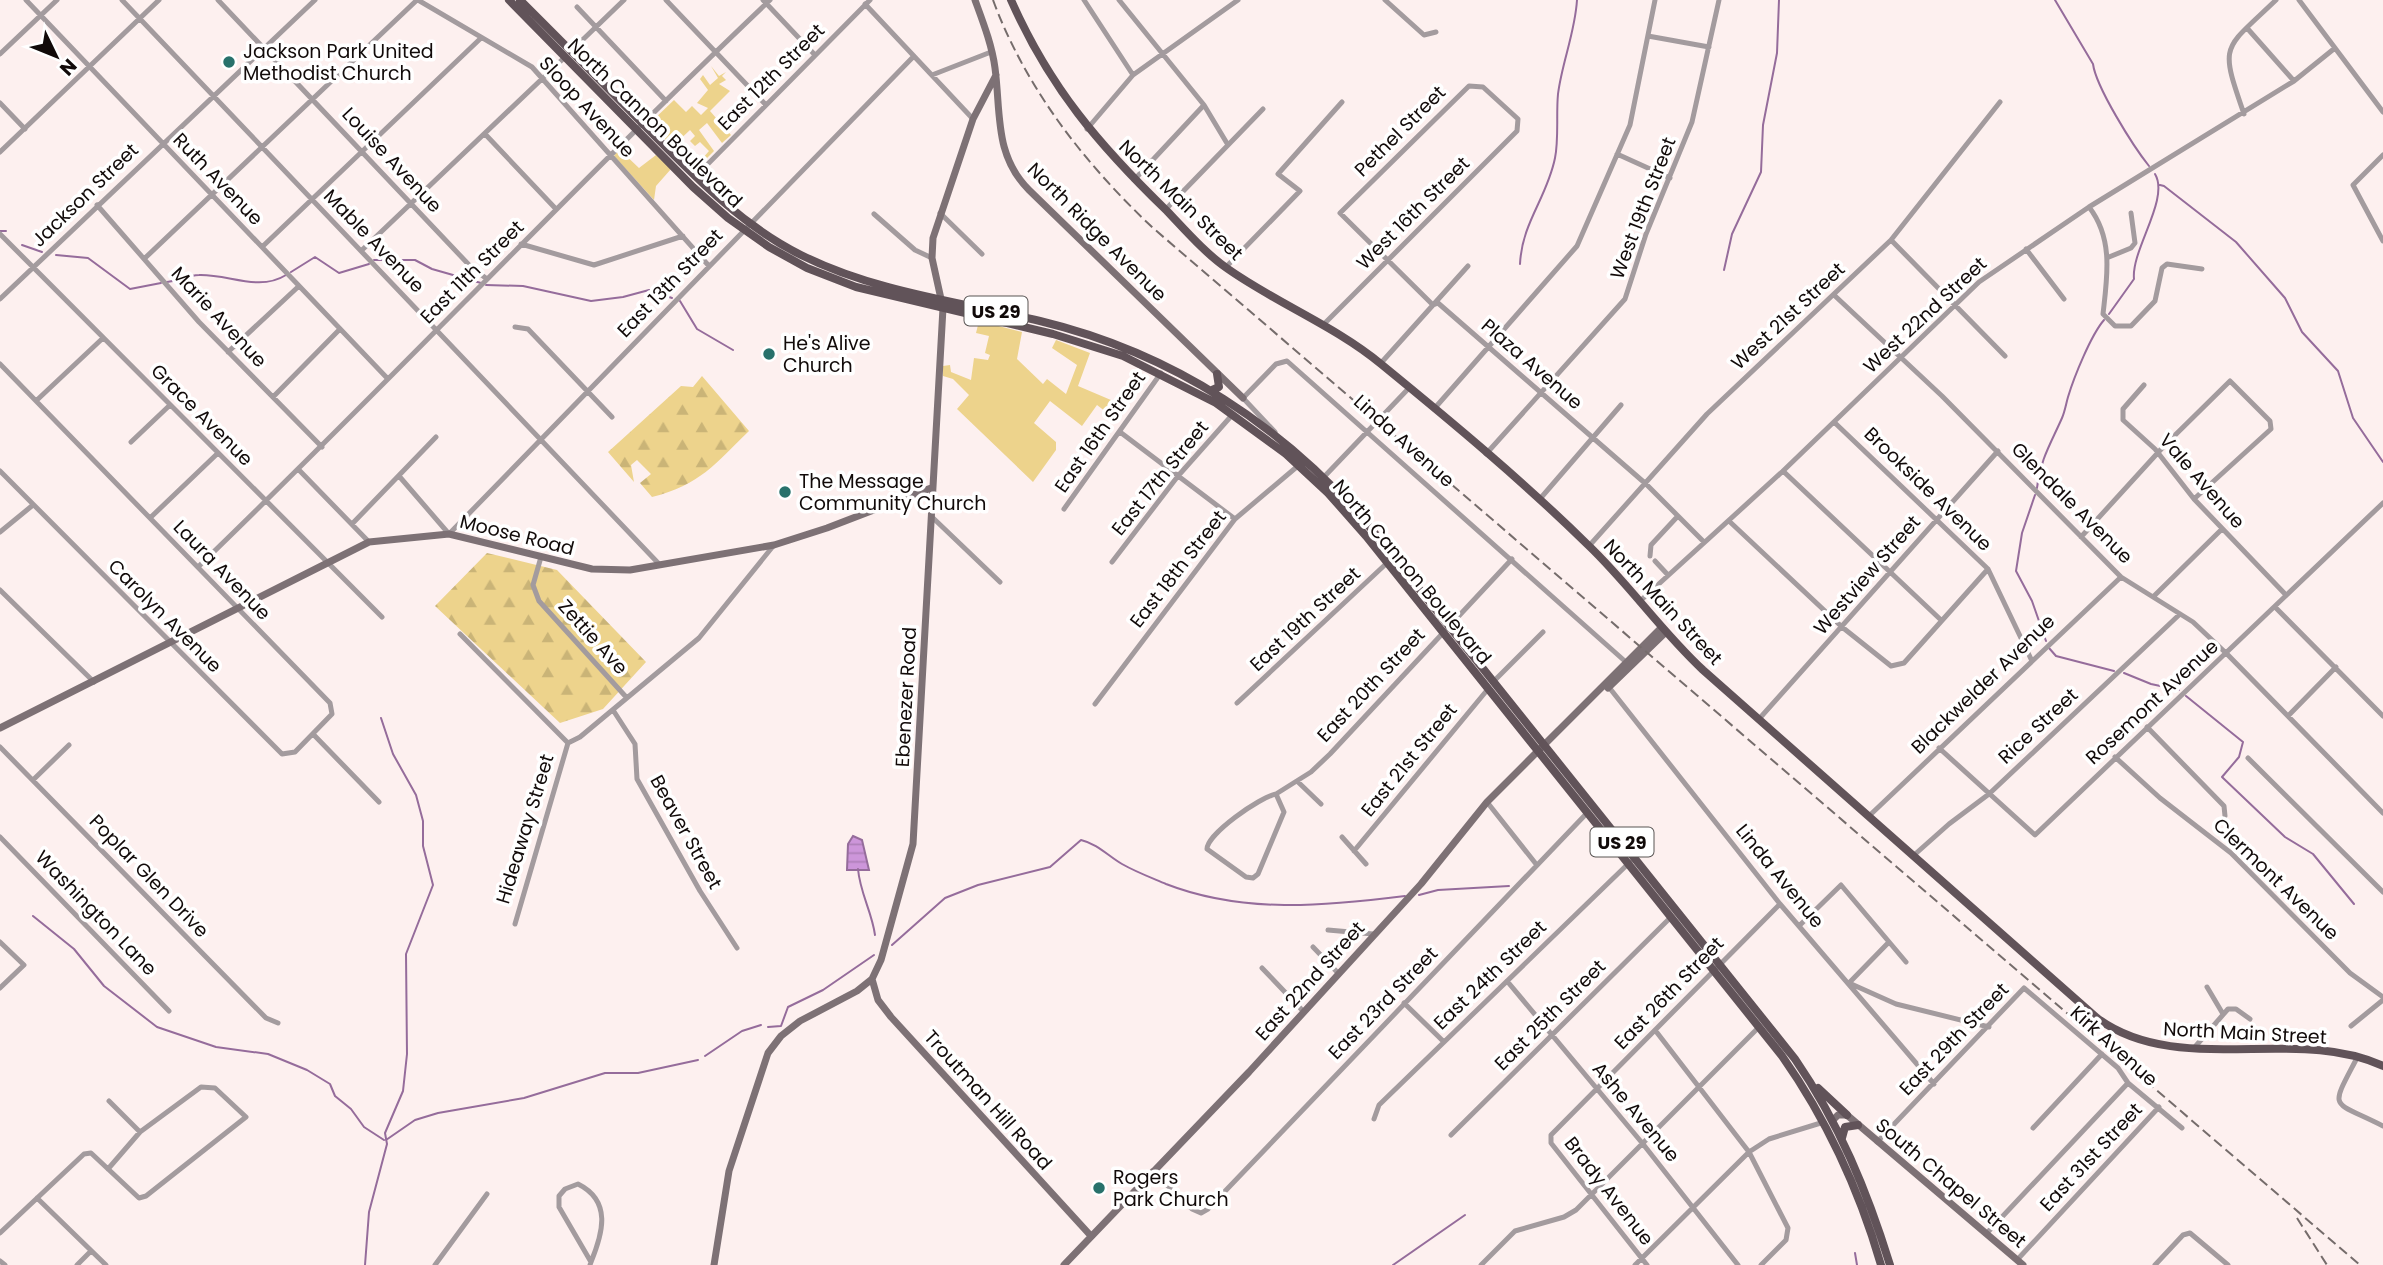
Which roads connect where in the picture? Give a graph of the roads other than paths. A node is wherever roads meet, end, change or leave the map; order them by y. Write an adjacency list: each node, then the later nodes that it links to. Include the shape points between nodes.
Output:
1 (26, 0): 25 (street, Ruth Avenue)
2 (57, 0): 25 (street)
3 (122, 0): 26 (street, Mable Avenue)
4 (159, 0): 26 (street)
5 (218, 0): 33 (street, Louise Avenue)
6 (418, 0): 31 (street, Sloop Avenue); 49 (street)
7 (509, 0): 38 (main road, North Cannon Boulevard / US 29)
8 (520, 0): 38 (main road, North Cannon Boulevard / US 29)
9 (624, 0): 27 (street)
10 (666, 0): 35 (street)
11 (975, 0): 36 (street, North Ridge Avenue)
12 (1012, 0): 63 (main road, North Main Street, via 1042,61)
13 (1084, 0): 45 (street)
14 (1119, 0): 39 (street)
15 (1238, 0): 39 (street)
16 (1385, 0): 29 (street, via 1424,35)
17 (1655, 0): 30 (street)
18 (1719, 0): 32 (street, West 19th Street)
19 (2276, 0): 28 (street)
20 (2299, 0): 34 (street)
21 (313, 1): 33 (street, Jackson Street)
22 (766, 1): 35 (street, East 11th Street); 40 (street)
23 (867, 2): 40 (street, East 12th Street); 41 (street)
24 (577, 7): 27 (street)
25 (41, 15): 37 (street); 42 (street, Ruth Avenue)
26 (140, 18): 42 (street); 48 (street, Mable Avenue)
27 (596, 27): 38 (street); 50 (street)
28 (2247, 28): 47 (street); 58 (street, via 2228,49 2227,62)
29 (1436, 32)
30 (1648, 36): 32 (street); 71 (street, via 1630,124)
31 (481, 38): 46 (street, Sloop Avenue); 68 (street)
32 (1709, 47): 74 (street, West 19th Street, via 1692,122)
33 (264, 48): 48 (street, Jackson Street); 49 (street, Louise Avenue)
34 (2335, 48): 47 (street, West 22nd Street); 57 (street)
35 (715, 52): 50 (street, East 11th Street); 54 (street)
36 (991, 52): 43 (street); 44 (street, North Ridge Avenue)
37 (0, 54)
38 (568, 54): 46 (street); 61 (main road, North Cannon Boulevard / US 29)
39 (1165, 54): 45 (street); 55 (street)
40 (815, 55): 54 (street, East 12th Street)
41 (914, 56): 43 (street); 87 (street, East 13th Street)
42 (88, 67): 62 (street); 65 (street, Ruth Avenue)
43 (932, 75): 59 (street)
44 (996, 75): 59 (street, Ebenezer Road); 127 (street, North Ridge Avenue, via 1003,149 1018,180)
45 (1133, 75): 63 (street)
46 (543, 78): 64 (street); 70 (street, Sloop Avenue)
47 (2294, 81): 58 (street, West 22nd Street)
48 (213, 96): 65 (street, Jackson Street); 67 (street, Mable Avenue)
49 (313, 100): 67 (street); 68 (street, Louise Avenue)
50 (666, 101): 61 (street, East 11th Street)
51 (2000, 102): 90 (street, West 21st Street)
52 (0, 103): 62 (street)
53 (1342, 103): 104 (street, via 1278,174 1300,191)
54 (766, 105): 73 (street, East 12th Street)
55 (1204, 105): 66 (street); 75 (street)
56 (1263, 109): 66 (street)
57 (2383, 112)
58 (2244, 114): 81 (street, West 22nd Street)
59 (973, 119): 83 (street, Ebenezer Road)
60 (1517, 119): 84 (street, Pethel Street, via 1483,87 1469,86); 100 (street, West 16th Street, via 1517,131)
61 (639, 125): 70 (street, East 11th Street); 73 (main road, North Cannon Boulevard / US 29); 87 (main road, North Cannon Boulevard / US 29, via 693,187)
62 (25, 129): 69 (street)
63 (1087, 129): 75 (main road, North Main Street)
64 (485, 134): 78 (street); 80 (street)
65 (162, 144): 76 (street, Ruth Avenue); 79 (street, Jackson Street)
66 (1228, 145): 82 (street)
67 (263, 147): 76 (street); 77 (street, Mable Avenue)
68 (363, 151): 77 (street); 78 (street, Louise Avenue)
69 (0, 152)
70 (610, 154): 80 (street, East 11th Street); 89 (street, Sloop Avenue)
71 (1618, 154): 74 (street); 120 (street, via 1570,257)
72 (2383, 155): 91 (street, via 2353,186)
73 (695, 177): 87 (main road, North Cannon Boulevard / US 29)
74 (1670, 178): 133 (street, West 19th Street, via 1625,299)
75 (1134, 180): 82 (main road, North Main Street)
76 (212, 195): 93 (street, Ruth Avenue); 99 (street)
77 (313, 200): 93 (street); 95 (street, Mable Avenue)
78 (411, 204): 95 (street); 106 (street, Louise Avenue)
79 (97, 205): 99 (street, Marie Avenue); 103 (street, Jackson Street)
80 (555, 208): 92 (street, East 11th Street)
81 (2089, 208): 94 (street, West 22nd Street); 97 (street, via 2098,220)
82 (1165, 210): 104 (main road, North Main Street)
83 (940, 213): 96 (street); 98 (street, Ebenezer Road)
84 (1340, 213): 100 (street, Plaza Avenue)
85 (2131, 213): 97 (street, via 2134,243)
86 (874, 214): 98 (street, via 915,250)
87 (747, 227): 101 (street, East 13th Street); 110 (main road, North Cannon Boulevard / US 29, via 835,270); 114 (main road, North Cannon Boulevard / US 29, via 794,261 833,279)
88 (0, 235): 103 (street, Grace Avenue)
89 (683, 236): 92 (street, via 594,265); 101 (street, Sloop Avenue)
90 (1891, 240): 108 (street, West 21st Street); 113 (street)
91 (2383, 241)
92 (521, 244): 106 (street, East 11th Street)
93 (262, 247): 107 (street, Ruth Avenue)
94 (2026, 249): 111 (street); 113 (street, West 22nd Street)
95 (361, 251): 118 (street, Mable Avenue)
96 (982, 254)
97 (2109, 257): 105 (street, via 2103,314 2122,328 2132,326 2155,301 2162,268 2167,264)
98 (932, 258): 110 (street, Ebenezer Road)
99 (144, 259): 121 (street, Marie Avenue)
100 (1388, 261): 112 (street, Plaza Avenue); 115 (street, West 16th Street)
101 (709, 266): 131 (street, East 13th Street)
102 (1468, 266): 112 (street)
103 (33, 267): 109 (street, Jackson Street); 119 (street, Grace Avenue)
104 (1225, 268): 115 (main road, North Main Street)
105 (2202, 269)
106 (484, 282): 118 (street, East 11th Street)
107 (299, 286): 117 (street, Ruth Avenue); 121 (street)
108 (1834, 295): 123 (street, Glendale Avenue); 162 (street, West 21st Street, via 1707,414)
109 (0, 299)
110 (941, 299): 114 (street, Ebenezer Road); 132 (main road, North Cannon Boulevard / US 29, via 1101,338)
111 (2064, 299)
112 (1433, 304): 120 (street, Plaza Avenue, via 1438,303); 124 (street)
113 (1955, 305): 122 (street); 123 (street, West 22nd Street)
114 (943, 308): 126 (main road, North Cannon Boulevard / US 29, via 1068,338); 163 (street, Ebenezer Road)
115 (1322, 325): 124 (main road, North Main Street)
116 (515, 327): 131 (street, via 528,330)
117 (340, 329): 128 (street, Ruth Avenue); 134 (street)
118 (437, 329): 128 (street, East 11th Street); 146 (street, Mable Avenue)
119 (103, 338): 136 (street); 137 (street, Grace Avenue)
120 (1489, 347): 133 (street, Plaza Avenue); 139 (street)
121 (228, 352): 134 (street, Marie Avenue)
122 (2005, 356)
123 (1899, 358): 142 (street, West 22nd Street); 151 (street, Glendale Avenue)
124 (1381, 363): 130 (main road, North Main Street)
125 (0, 364): 136 (street, Laura Avenue)
126 (1161, 373): 140 (main road, North Cannon Boulevard / US 29); 144 (street, East 16th Street)
127 (1217, 374): 132 (main road, via 1219,387); 135 (street, North Ridge Avenue)
128 (388, 379): 150 (street, East 11th Street)
129 (2144, 386): 154 (street, Vale Avenue, via 2120,415)
130 (1409, 388): 139 (main road, North Main Street); 143 (street)
131 (587, 390): 141 (street); 146 (street, East 13th Street)
132 (1212, 390): 148 (main road, North Cannon Boulevard / US 29)
133 (1540, 392): 147 (street, Plaza Avenue); 153 (street, West 19th Street)
134 (273, 397): 150 (street, Marie Avenue)
135 (1243, 398): 143 (street, Linda Avenue, via 1282,361 1295,366); 148 (street, North Ridge Avenue)
136 (37, 400): 172 (street, Laura Avenue)
137 (170, 405): 149 (street); 152 (street, Grace Avenue)
138 (1621, 405): 147 (street)
139 (1434, 409): 153 (main road, North Main Street)
140 (1233, 414): 155 (main road, North Cannon Boulevard / US 29); 160 (street, East 17th Street)
141 (612, 417)
142 (1833, 422): 158 (street, West 22nd Street); 174 (street, Brookside Avenue)
143 (1368, 431): 161 (street); 187 (street, Linda Avenue)
144 (1120, 432): 160 (street); 169 (street, East 16th Street)
145 (436, 437): 159 (street)
146 (540, 438): 179 (street, East 13th Street); 192 (street, Mable Avenue)
147 (1593, 438): 162 (street, Plaza Avenue); 165 (street)
148 (1283, 440): 161 (main road, North Cannon Boulevard / US 29)
149 (131, 442)
150 (322, 447): 156 (street, East 11th Street)
151 (1998, 452): 174 (street, Westview Street); 180 (street, Glendale Avenue)
152 (218, 453): 166 (street, Grace Avenue); 172 (street)
153 (1486, 454): 165 (main road, North Main Street)
154 (2157, 455): 164 (street, Vale Avenue); 164 (street, via 2230,381 2270,421 2270,429); 180 (street)
155 (1298, 465): 161 (main road, North Cannon Boulevard / US 29); 173 (street, East 18th Street)
156 (299, 470): 166 (street, East 11th Street); 176 (street)
157 (0, 471): 168 (street, Carolyn Avenue)
158 (1783, 471): 175 (street, West 22nd Street); 195 (street)
159 (399, 476): 176 (street); 179 (street)
160 (1178, 476): 173 (street); 190 (street, East 17th Street)
161 (1321, 480): 188 (main road, North Cannon Boulevard / US 29)
162 (1646, 484): 171 (street, Plaza Avenue); 184 (street, West 21st Street)
163 (931, 488): 170 (street, Ebenezer Road); 183 (street, Moose Road)
164 (2194, 499): 177 (street, Vale Avenue)
165 (1539, 500): 184 (main road, North Main Street)
166 (266, 502): 191 (street, Grace Avenue); 193 (street, East 11th Street)
167 (2383, 503): 200 (street, Rosemont Avenue)
168 (33, 505): 178 (street); 213 (street, Carolyn Avenue)
169 (1064, 509)
170 (932, 517): 198 (street); 271 (street, Ebenezer Road, via 913,844)
171 (1677, 517): 182 (street, Plaza Avenue); 185 (street, via 1651,545)
172 (150, 519): 193 (street, Laura Avenue)
173 (1235, 519): 222 (street, East 18th Street)
174 (1937, 519): 194 (street, Brookside Avenue); 195 (street, Westview Street)
175 (1730, 520): 182 (street, West 22nd Street); 208 (street)
176 (352, 524): 181 (street)
177 (2222, 529): 200 (street, Vale Avenue); 201 (street)
178 (0, 532)
179 (449, 534): 181 (street, Moose Road); 186 (street, Moose Road)
180 (2081, 537): 197 (street, Glendale Avenue)
181 (369, 542): 191 (street, Moose Road)
182 (1704, 542): 196 (street, West 22nd Street)
183 (774, 545): 192 (street, Moose Road); 221 (street, via 699,638)
184 (1589, 546): 202 (main road, North Main Street)
185 (1650, 556)
186 (541, 557): 192 (street, Moose Road, via 605,571); 221 (street, Zettie Ave, via 533,585 539,601)
187 (1512, 559): 209 (street, East 20th Street); 216 (street, Linda Avenue)
188 (1391, 560): 209 (main road, North Cannon Boulevard / US 29); 223 (street, East 19th Street)
189 (1655, 561): 196 (street)
190 (1112, 562)
191 (327, 563): 204 (street, Moose Road); 206 (street, Grace Avenue)
192 (660, 565)
193 (198, 567): 204 (street, Laura Avenue)
194 (1988, 569): 207 (street); 215 (street, Brookside Avenue)
195 (1890, 572): 207 (street); 208 (street, Westview Street)
196 (1668, 575): 202 (street, West 22nd Street)
197 (2121, 577): 201 (street, Glendale Avenue); 215 (street, Blackwelder Avenue)
198 (1000, 582)
199 (0, 590): 218 (street)
200 (2286, 595): 203 (street, Rosemont Avenue)
201 (2154, 596): 205 (street, Glendale Avenue)
202 (1639, 602): 210 (main road, North Main Street)
203 (2275, 607): 214 (street, Rosemont Avenue); 217 (street)
204 (238, 609): 213 (street, Moose Road); 230 (street, Laura Avenue, via 330,703 332,715)
205 (2180, 614): 214 (street, Glendale Avenue); 241 (street, Rice Street)
206 (382, 617)
207 (1941, 621): 208 (street, via 1897,666 1885,664)
208 (1842, 627): 227 (street, Westview Street)
209 (1445, 628): 219 (main road, North Cannon Boulevard / US 29); 239 (street, East 20th Street, via 1329,754)
210 (1663, 631): 216 (street, East 22nd Street); 220 (street, East 22nd Street); 227 (main road, North Main Street)
211 (1543, 632): 219 (street, East 21st Street)
212 (460, 635): 231 (street)
213 (170, 644): 218 (street, Moose Road); 230 (street, Carolyn Avenue, via 282,754 295,752)
214 (2227, 654): 225 (street, Glendale Avenue); 228 (street, Rosemont Avenue)
215 (2031, 659): 235 (street, Blackwelder Avenue)
216 (1627, 663): 220 (street, East 22nd Street)
217 (2336, 667): 225 (street); 226 (street)
218 (94, 682): 229 (street, Moose Road)
219 (1491, 685): 234 (main road, North Cannon Boulevard / US 29); 251 (street, East 21st Street)
220 (1607, 686): 234 (street, East 22nd Street); 257 (street, Linda Avenue)
221 (627, 698): 224 (street)
222 (1095, 704)
223 (1237, 704)
224 (613, 709): 231 (street); 266 (street, Beaver Street, via 635,744 637,779)
225 (2288, 716): 246 (street, Glendale Avenue)
226 (2383, 716)
227 (1759, 719): 247 (main road, North Main Street)
228 (2147, 727): 236 (street, Rosemont Avenue); 248 (street, via 2224,806)
229 (0, 728)
230 (313, 734): 242 (street)
231 (568, 743): 259 (street, Hideaway Street)
232 (69, 745): 238 (street)
233 (0, 747): 238 (street, Poplar Glen Drive)
234 (1541, 748): 243 (street, East 22nd Street); 245 (main road, North Cannon Boulevard / US 29); 253 (main road, North Cannon Boulevard / US 29)
235 (1939, 748): 241 (street, Rosemont Avenue); 247 (street, Blackwelder Avenue)
236 (2115, 757): 241 (street, Rosemont Avenue, via 2035,835); 277 (street, Clermont Avenue, via 2231,853 2336,960)
237 (2248, 758): 256 (street)
238 (33, 780): 283 (street, Poplar Glen Drive, via 266,1018)
239 (1297, 780): 240 (street, East 20th Street); 244 (street)
240 (1276, 793): 240 (street, East 20th Street, via 1284,812 1258,874 1246,877 1207,849 1211,839 1253,804)
241 (1989, 794): 252 (street, Rice Street)
242 (379, 802)
243 (1487, 802): 255 (street); 262 (street, East 22nd Street, via 1421,884)
244 (1321, 804)
245 (1587, 813): 253 (main road, North Cannon Boulevard / US 29); 255 (street, East 23rd Street)
246 (2383, 813)
247 (1868, 816): 252 (main road, North Main Street)
248 (2225, 816)
249 (0, 837): 279 (street, Washington Lane)
250 (1342, 837): 251 (street)
251 (1354, 851): 254 (street)
252 (1913, 856): 290 (main road, North Main Street, via 2110,1028 2138,1041)
253 (1631, 860): 258 (main road, North Cannon Boulevard / US 29); 268 (main road, North Cannon Boulevard / US 29); 272 (street, East 24th Street)
254 (1366, 864)
255 (1536, 864): 278 (street, East 23rd Street)
256 (2383, 892)
257 (1780, 904): 260 (street, Linda Avenue); 268 (street, East 26th Street)
258 (1671, 917): 268 (main road, North Cannon Boulevard / US 29); 288 (street, East 25th Street)
259 (515, 924)
260 (1800, 925): 264 (street, via 1841,885); 273 (street, Linda Avenue)
261 (1328, 930): 262 (street)
262 (1373, 934): 270 (street, East 22nd Street)
263 (0, 942): 275 (street, via 24,965)
264 (1889, 942): 267 (street); 273 (street)
265 (1313, 947): 270 (street)
266 (737, 948)
267 (1906, 961)
268 (1716, 967): 285 (main road, North Cannon Boulevard / US 29); 287 (street, East 26th Street); 294 (main road, North Cannon Boulevard / US 29)
269 (1262, 968): 280 (street)
270 (1338, 973): 280 (street, East 22nd Street)
271 (872, 979): 323 (street, Troutman Hill Road, via 878,1000 891,1017); 333 (street, via 800,1021 768,1053 729,1171)
272 (1507, 981): 288 (street, Ashe Avenue); 289 (street, East 24th Street)
273 (1849, 983): 286 (street, via 1896,1004); 296 (street, Linda Avenue)
274 (2207, 987): 281 (street)
275 (0, 988)
276 (2024, 988): 286 (street, East 29th Street); 291 (street, Kirk Avenue)
277 (2383, 999): 284 (street)
278 (1404, 1003): 289 (street); 316 (street, East 23rd Street, via 1208,1209 1201,1213 1192,1209)
279 (169, 1011)
280 (1303, 1011): 316 (street, East 22nd Street)
281 (2223, 1014): 282 (street, via 2232,1009); 290 (street)
282 (2250, 1019)
283 (278, 1023)
284 (2351, 1026)
285 (1759, 1027): 297 (street); 303 (main road, North Cannon Boulevard / US 29)
286 (1989, 1027): 296 (street, East 29th Street)
287 (1655, 1030): 297 (street); 298 (street, East 26th Street)
288 (1552, 1035): 298 (street, Ashe Avenue); 309 (street, East 25th Street)
289 (1444, 1042): 302 (street, East 24th Street, via 1379,1105)
290 (2194, 1048): 292 (main road, North Main Street)
291 (2102, 1054): 295 (street, Kirk Avenue); 306 (street)
292 (2358, 1056): 293 (main road, North Main Street); 305 (street, via 2338,1091 2340,1103)
293 (2383, 1066)
294 (1806, 1076): 301 (main road); 303 (main road, North Cannon Boulevard / US 29)
295 (2127, 1083): 300 (street, Kirk Avenue); 322 (street)
296 (1934, 1084): 312 (street, East 29th Street)
297 (1700, 1086): 313 (street); 314 (street)
298 (1596, 1089): 310 (street, East 26th Street); 313 (street, Ashe Avenue)
299 (109, 1101): 308 (street)
300 (2159, 1107): 307 (street, Kirk Avenue); 327 (street, East 31st Street)
301 (1847, 1115): 303 (street); 304 (street, South Chapel Street)
302 (1374, 1119)
303 (1828, 1121): 304 (street, South Chapel Street); 311 (main road, North Cannon Boulevard / US 29); 314 (street, via 1769,1139); 340 (main road, North Cannon Boulevard / US 29)
304 (1858, 1125): 311 (main road, via 1846,1127); 312 (street, South Chapel Street)
305 (2383, 1126)
306 (2033, 1128)
307 (2182, 1128)
308 (140, 1132): 315 (street); 315 (street, via 192,1091 206,1086 222,1093 246,1117 146,1196 139,1198)
309 (1451, 1135)
310 (1551, 1135): 318 (street, Brady Avenue, via 1551,1143)
311 (1842, 1138): 341 (main road, North Cannon Boulevard / US 29)
312 (1877, 1142): 322 (street, South Chapel Street)
313 (1643, 1144): 318 (street); 320 (street, Ashe Avenue)
314 (1749, 1152): 320 (street); 339 (street, via 1788,1228 1788,1236)
315 (108, 1169): 319 (street, via 91,1153 75,1159)
316 (1152, 1171): 323 (street, East 22nd Street)
317 (487, 1194): 332 (street)
318 (1591, 1195): 325 (street, Brady Avenue); 335 (street, via 1564,1217 1515,1231)
319 (37, 1198): 321 (street); 324 (street)
320 (1692, 1207): 325 (street); 338 (street, Ashe Avenue)
321 (0, 1233)
322 (1986, 1234): 327 (street, South Chapel Street)
323 (1091, 1236): 334 (street, East 22nd Street)
324 (91, 1251): 330 (street); 331 (street)
325 (1642, 1258): 336 (street); 337 (street, Brady Avenue)
326 (0, 1261): 329 (street)
327 (2020, 1262)
328 (590, 1264): 328 (street, via 601,1239 603,1219 590,1190 578,1184 559,1196 559,1207)
329 (5, 1265)
330 (77, 1265)
331 (106, 1265)
332 (435, 1265)
333 (713, 1265)
334 (1064, 1265)
335 (1481, 1265)
336 (1635, 1265)
337 (1647, 1265)
338 (1738, 1265)
339 (1761, 1265)
340 (1881, 1265)
341 (1890, 1265)
342 (2155, 1265): 343 (street, via 2190,1233)
343 (2228, 1265)

